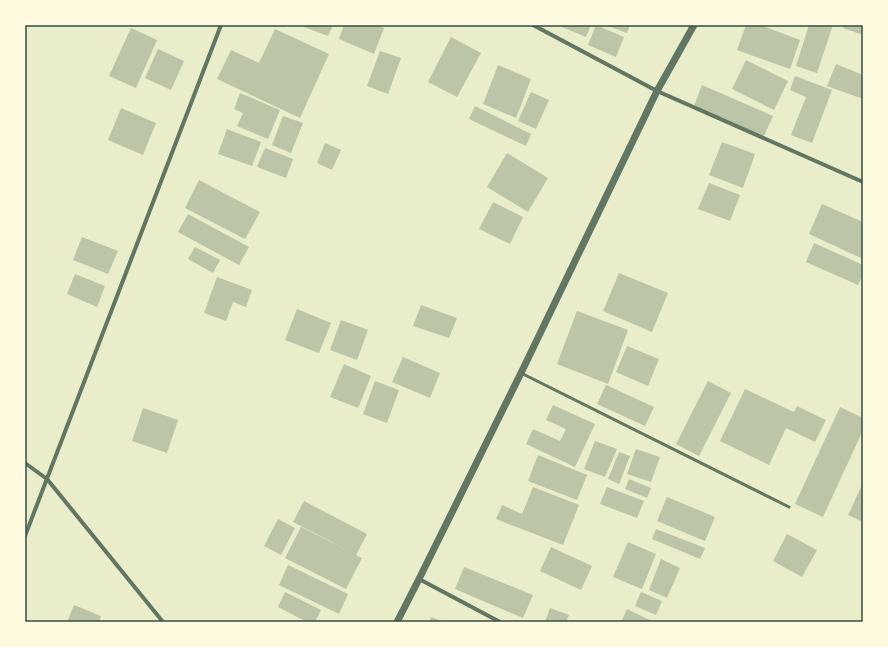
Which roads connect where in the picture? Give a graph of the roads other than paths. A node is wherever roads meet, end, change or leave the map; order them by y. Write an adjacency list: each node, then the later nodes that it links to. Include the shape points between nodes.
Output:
1 (222, 25): 8 (street)
2 (533, 25): 4 (street)
3 (694, 25): 4 (street)
4 (658, 91): 5 (street); 6 (street)
5 (863, 182)
6 (521, 373): 9 (lane); 11 (street)
7 (25, 463): 8 (street)
8 (47, 479): 10 (street); 12 (street)
9 (789, 507)
10 (25, 536)
11 (419, 579): 13 (street); 14 (street)
12 (163, 622)
13 (397, 622)
14 (500, 622)

